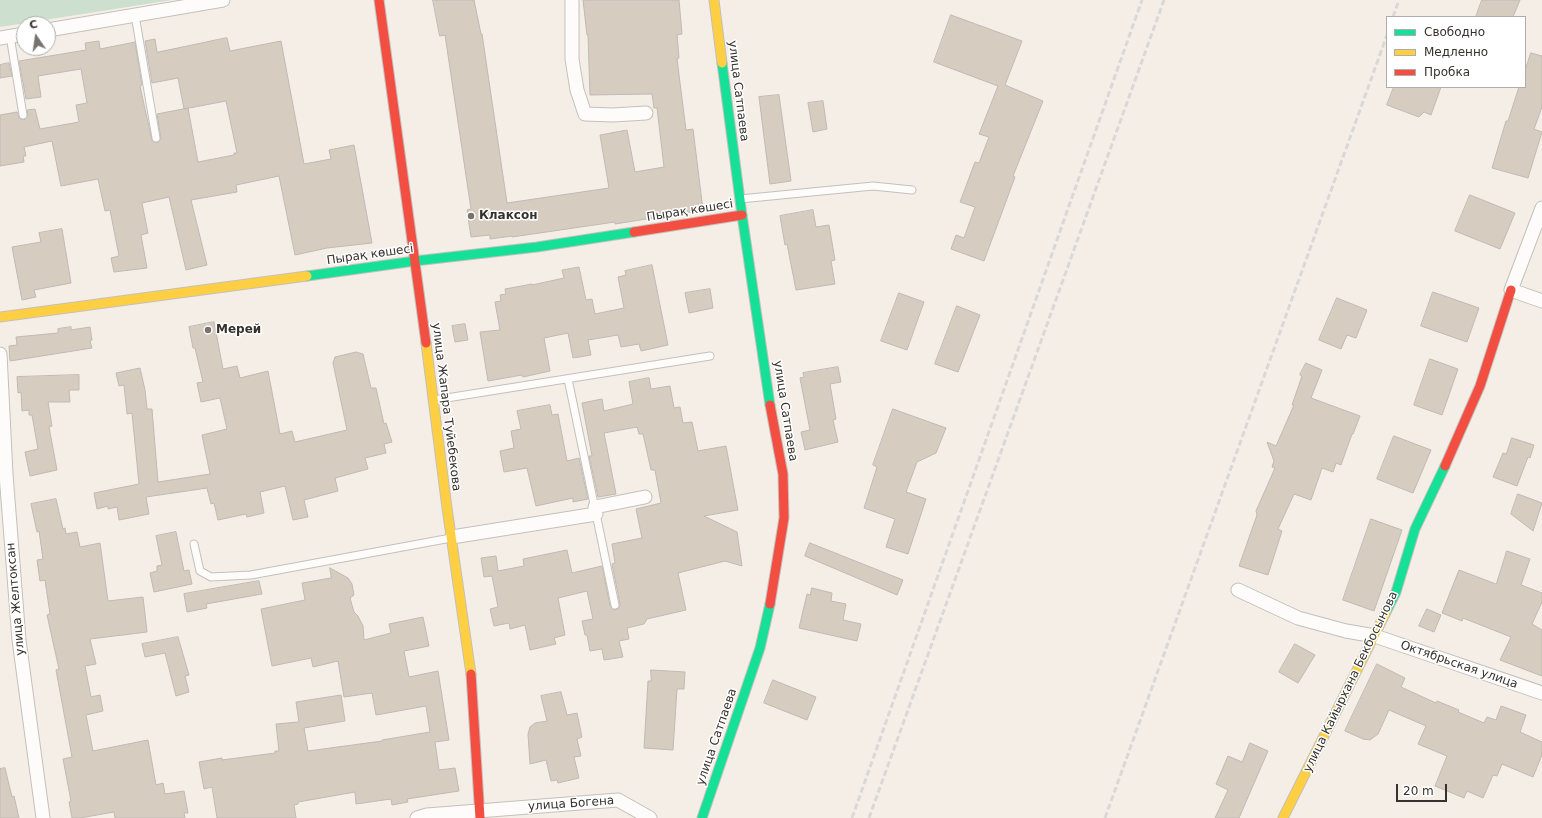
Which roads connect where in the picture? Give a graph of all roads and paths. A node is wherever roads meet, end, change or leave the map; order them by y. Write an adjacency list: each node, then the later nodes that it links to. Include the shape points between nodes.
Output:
1 (223, 0): 5 (street)
2 (379, 0): 16 (street, улица Жапара Туйебекова)
3 (572, 0): 9 (street, via 572,59 577,90 585,114)
4 (714, 0): 13 (street, улица Сатпаева)
5 (135, 15): 6 (street); 11 (lane)
6 (56, 29)
7 (16, 35): 8 (street)
8 (5, 37): 10 (lane)
9 (646, 114)
10 (23, 115)
11 (156, 138)
12 (912, 190): 13 (lane, via 873,186)
13 (740, 199): 15 (street, улица Сатпаева)
14 (1542, 208): 17 (street, улица Кайырхана Бекбосынова)
15 (742, 215): 16 (street, Пырақ көшесі, via 537,247); 36 (street, улица Сатпаева, via 783,474 784,518 773,592 760,648)
16 (415, 261): 19 (street, Пырақ көшесі); 23 (street, улица Жапара Туйебекова)
17 (1511, 290): 18 (street); 30 (street, улица Кайырхана Бекбосынова, via 1480,386 1415,529 1396,592)
18 (1542, 301)
19 (0, 317)
20 (0, 354): 33 (street, улица Желтоксан, via 19,640)
21 (710, 356): 22 (lane)
22 (568, 379): 23 (lane); 25 (lane)
23 (434, 400): 26 (street, улица Жапара Туйебекова)
24 (645, 498): 25 (street)
25 (595, 510): 26 (street); 29 (lane)
26 (452, 538): 27 (lane, via 251,575 211,577 200,571); 32 (street, улица Жапара Туйебекова, via 471,674)
27 (194, 544)
28 (1238, 590): 30 (street, Октябрьская улица, via 1298,618)
29 (615, 605)
30 (1375, 636): 31 (street, Октябрьская улица); 37 (street, улица Кайырхана Бекбосынова)
31 (1542, 693)
32 (480, 815): 34 (street, улица Богена); 35 (street, улица Богена, via 618,800)
33 (43, 818)
34 (417, 818)
35 (650, 818)
36 (702, 818)
37 (1283, 818)

